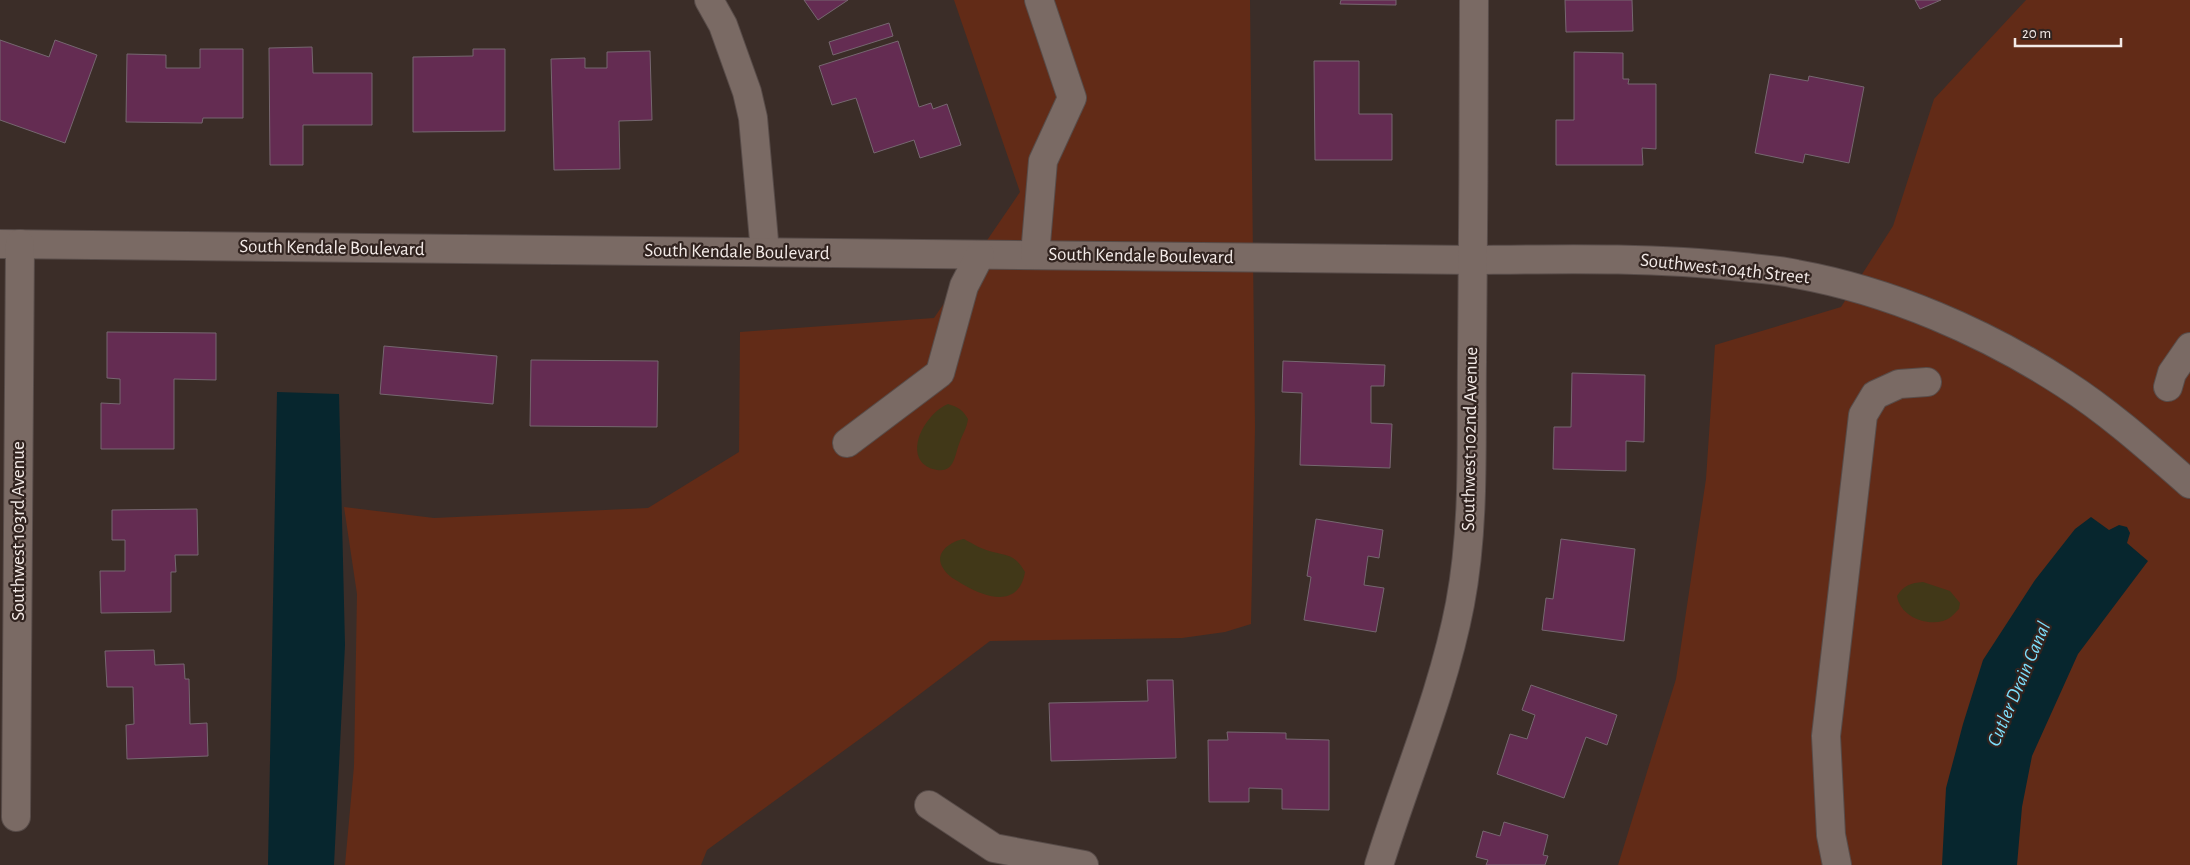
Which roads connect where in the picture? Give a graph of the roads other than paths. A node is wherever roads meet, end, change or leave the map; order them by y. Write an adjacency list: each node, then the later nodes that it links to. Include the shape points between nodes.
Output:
1 (709, 0): 5 (street, via 723,25 753,118)
2 (1039, 0): 7 (street, via 1072,98 1043,161)
3 (1474, 0): 8 (street, Southwest 102nd Avenue)
4 (10, 244): 5 (street, South Kendale Boulevard); 15 (street, Southwest 103rd Avenue)
5 (765, 252): 6 (street, South Kendale Boulevard)
6 (980, 255): 7 (street, South Kendale Boulevard); 12 (street, via 964,286 940,373)
7 (1036, 255): 8 (street, South Kendale Boulevard)
8 (1473, 260): 13 (street, Southwest 104th Street, via 1624,259 1712,264 1795,274 1860,290 1924,312 1990,341 2032,364 2097,406); 17 (street, Southwest 102nd Avenue, via 1470,504 1462,593 1450,651)
9 (2190, 346): 11 (street, via 2172,373)
10 (1927, 382): 18 (street, via 1899,384 1875,395 1863,414 1826,736 1831,834)
11 (2168, 387)
12 (847, 443)
13 (2190, 484)
14 (929, 805): 16 (street, via 994,848)
15 (16, 817)
16 (1084, 865)
17 (1379, 865)
18 (1837, 865)

